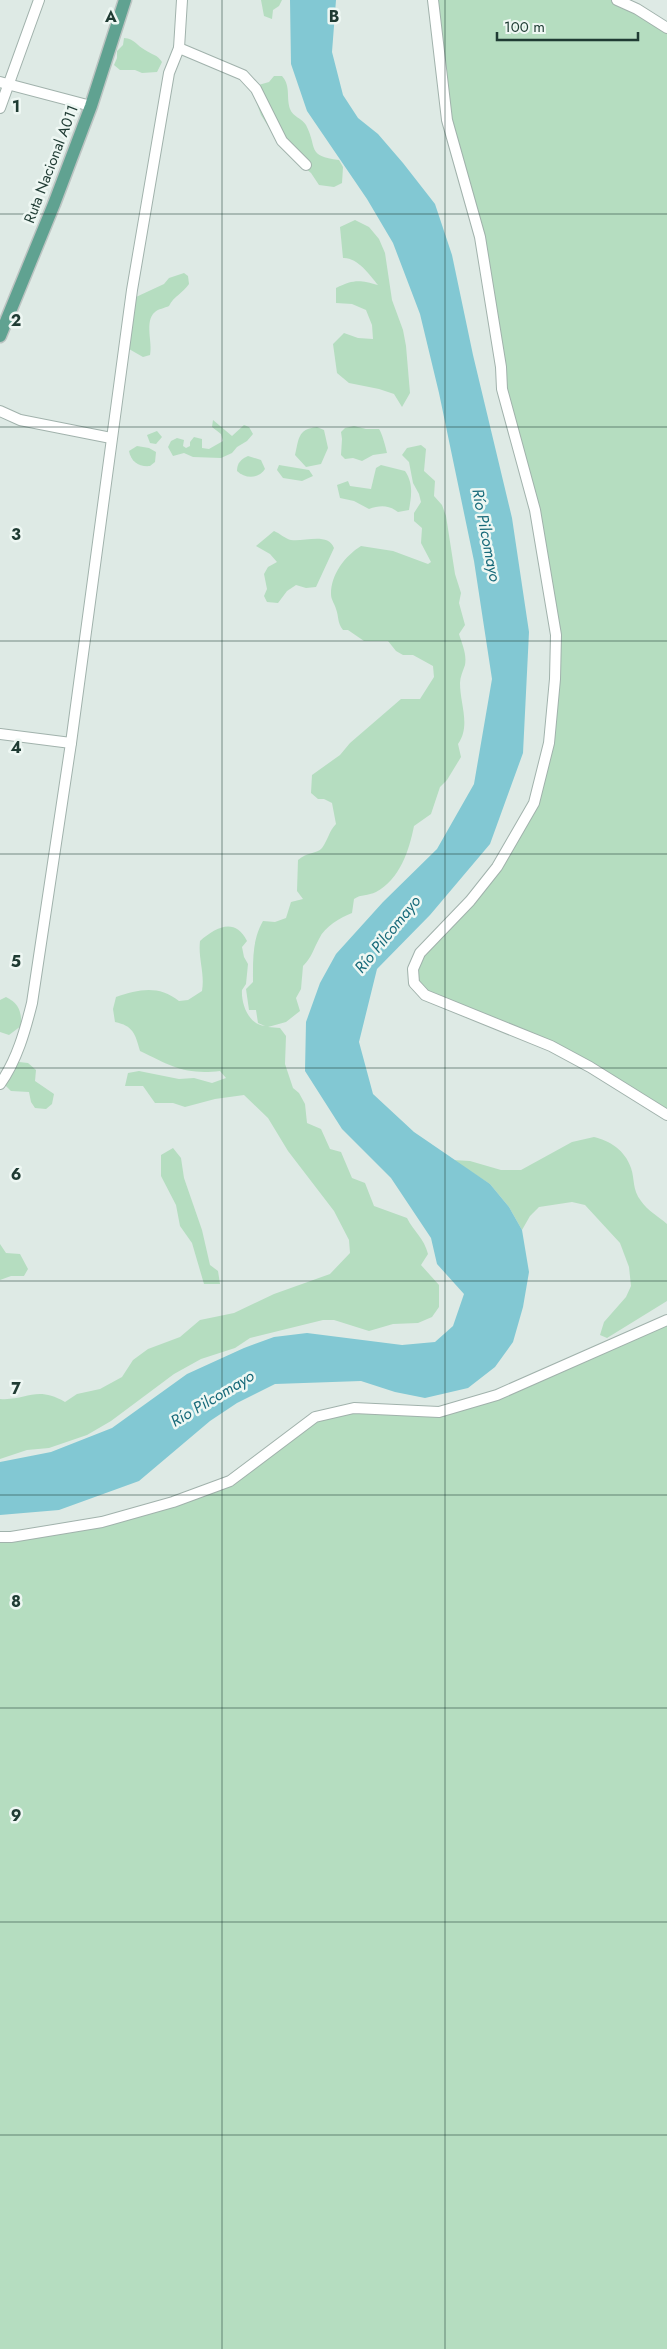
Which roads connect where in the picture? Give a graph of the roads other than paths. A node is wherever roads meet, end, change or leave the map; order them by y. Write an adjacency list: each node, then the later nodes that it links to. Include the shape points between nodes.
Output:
1 (39, 0): 8 (street)
2 (125, 0): 9 (main road, Ruta Nacional A011)
3 (182, 0): 7 (street)
4 (433, 0): 18 (street, via 447,120 480,237 502,389 542,543 556,635 549,743 534,804 497,867 470,901 420,953 413,969 414,982 425,995 551,1046)
5 (617, 0): 6 (street)
6 (667, 28)
7 (179, 48): 11 (street, via 243,75 256,89 282,140); 14 (street, via 167,83)
8 (5, 83): 9 (street); 10 (street)
9 (91, 106): 12 (main road, Ruta Nacional A011)
10 (0, 108)
11 (306, 165)
12 (0, 336)
13 (0, 411): 14 (street, via 20,420)
14 (111, 438): 16 (street)
15 (0, 734): 16 (street)
16 (70, 743): 17 (street, via 32,1003 14,1061)
17 (0, 1084)
18 (667, 1115)
19 (667, 1320): 20 (street, via 497,1395 439,1412 354,1408 315,1417 230,1481 174,1502 102,1522)
20 (0, 1537)

